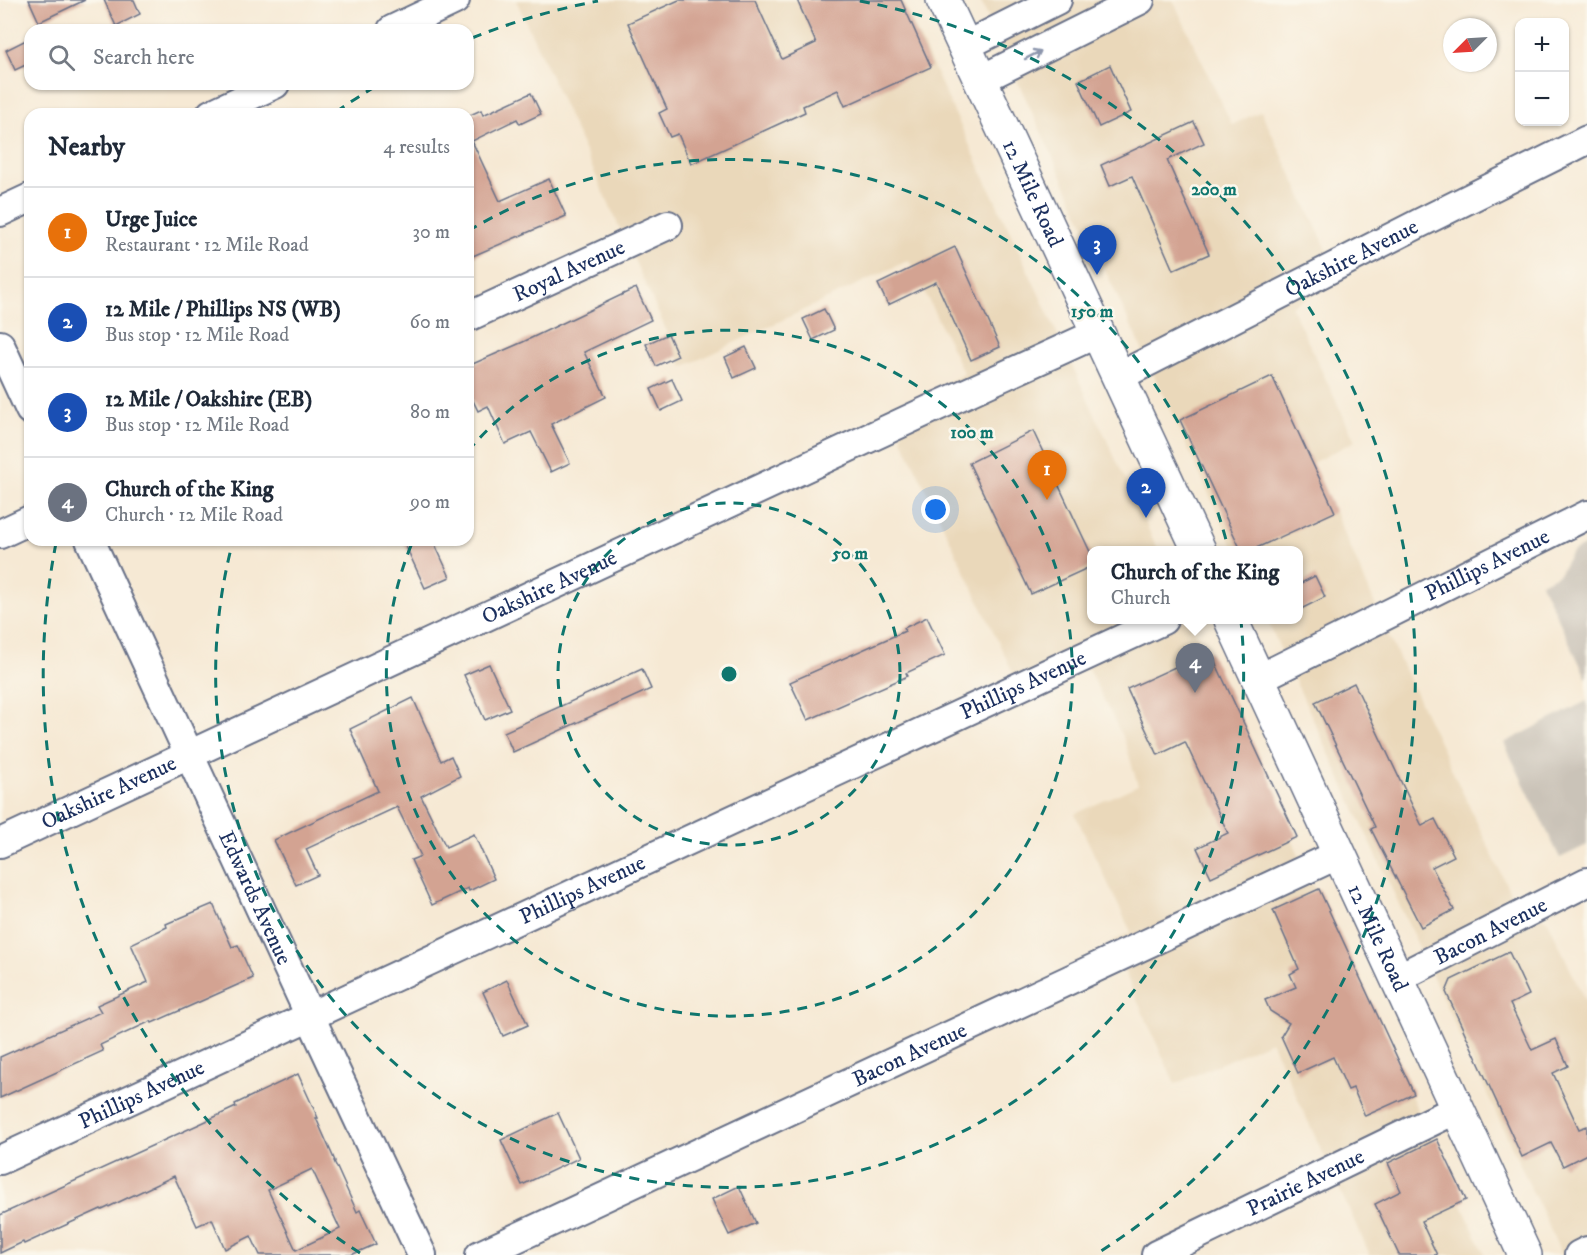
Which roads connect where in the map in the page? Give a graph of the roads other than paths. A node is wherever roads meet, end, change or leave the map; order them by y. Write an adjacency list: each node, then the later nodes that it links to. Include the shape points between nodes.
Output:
1 (455, 0): 5 (street)
2 (943, 0): 6 (main road, 12 Mile Road)
3 (1057, 0): 6 (street)
4 (1140, 0): 7 (street, one-way to 4)
5 (405, 24)
6 (965, 46): 7 (main road, 12 Mile Road)
7 (980, 80): 15 (main road, 12 Mile Road)
8 (262, 90): 9 (street)
9 (224, 108)
10 (1587, 140): 17 (street, Oakshire Avenue)
11 (24, 201): 12 (street)
12 (0, 212)
13 (669, 225): 14 (street, Royal Avenue)
14 (474, 314)
15 (1098, 333): 17 (main road, 12 Mile Road); 27 (street, Oakshire Avenue)
16 (0, 345): 18 (street)
17 (1119, 377): 23 (main road, 12 Mile Road)
18 (24, 397)
19 (1587, 515): 26 (street, Phillips Avenue)
20 (24, 523): 21 (street)
21 (0, 534)
22 (93, 546): 27 (street, Edwards Avenue)
23 (1196, 546)
24 (1154, 624): 32 (street, Phillips Avenue)
25 (1233, 624): 26 (main road, 12 Mile Road)
26 (1258, 679): 29 (main road, 12 Mile Road)
27 (190, 753): 28 (street, Oakshire Avenue); 32 (street, Edwards Avenue)
28 (0, 843)
29 (1339, 854): 31 (main road, 12 Mile Road); 37 (street, Bacon Avenue)
30 (1587, 882): 31 (street, Bacon Avenue)
31 (1396, 979): 33 (main road, 12 Mile Road)
32 (310, 1017): 34 (street, Phillips Avenue); 36 (street, Edwards Avenue)
33 (1457, 1109): 38 (street, Prairie Avenue); 39 (main road, 12 Mile Road)
34 (0, 1160)
35 (1587, 1251): 40 (street)
36 (422, 1255)
37 (480, 1255)
38 (1156, 1255)
39 (1525, 1255)
40 (1579, 1255)

